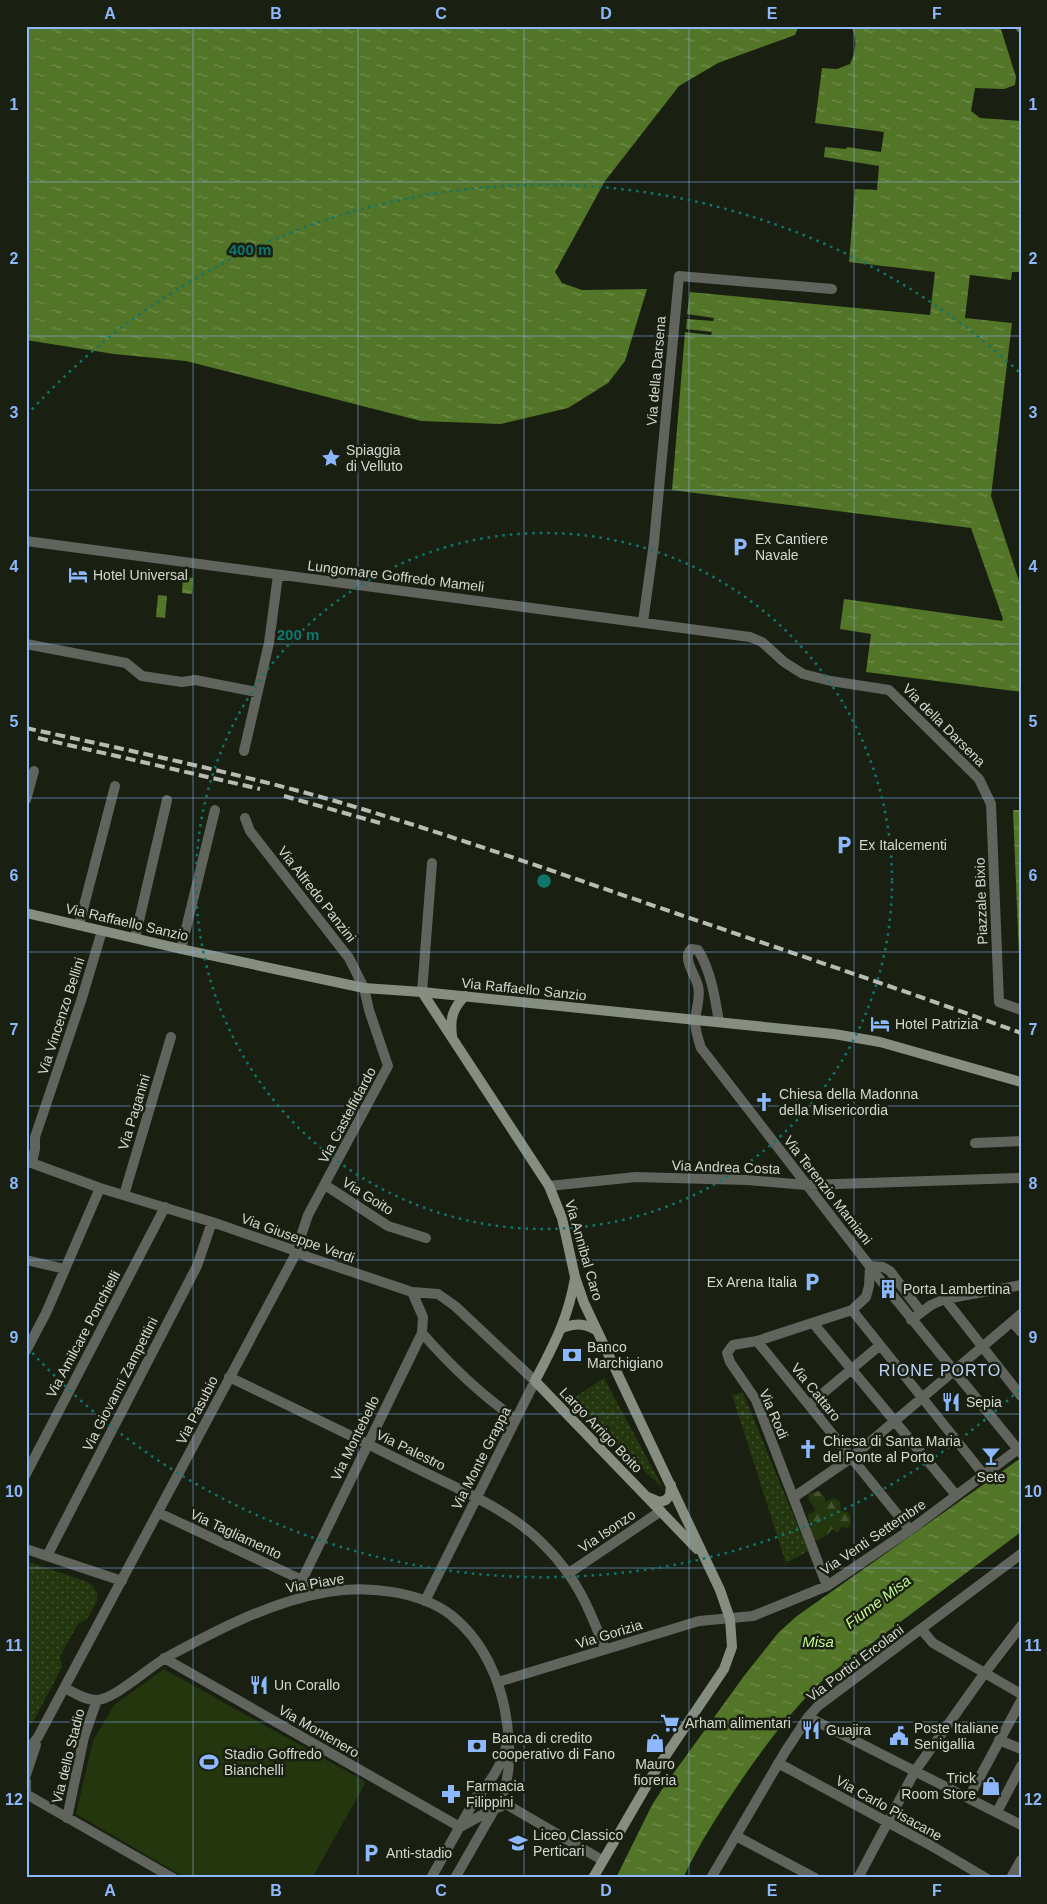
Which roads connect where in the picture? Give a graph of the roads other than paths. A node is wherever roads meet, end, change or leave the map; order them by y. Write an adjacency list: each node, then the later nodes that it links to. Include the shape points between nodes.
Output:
1 (832, 290): 4 (street, Via della Darsena, via 679,276)
2 (26, 541): 3 (street, Lungomare Goffredo Mameli)
3 (278, 575): 4 (street, Lungomare Goffredo Mameli); 7 (street, via 273,620)
4 (644, 622): 5 (street, Lungomare Goffredo Mameli, via 750,637)
5 (762, 642): 11 (street, Via della Darsena, via 803,674 889,690 979,779)
6 (26, 644): 7 (street, via 126,662 142,676 182,682 195,680)
7 (257, 692): 8 (street)
8 (244, 751)
9 (34, 771): 12 (street)
10 (114, 786): 18 (street)
11 (989, 798): 25 (street, Piazzale Bixio, via 999,1002)
12 (26, 800)
13 (167, 800): 20 (street)
14 (215, 810): 21 (street)
15 (245, 818): 22 (street, Via Alfredo Panzini, via 250,831 349,958)
16 (432, 863): 23 (street)
17 (26, 913): 18 (street, Via Raffaello Sanzio)
18 (79, 925): 19 (street, Via Raffaello Sanzio)
19 (102, 931): 20 (street, Via Raffaello Sanzio); 32 (street, Via Vincenzo Bellini)
20 (135, 938): 21 (street, Via Raffaello Sanzio)
21 (181, 949): 22 (street, Via Raffaello Sanzio)
22 (364, 988): 23 (street, Via Raffaello Sanzio); 37 (street, Via Castelfidardo, via 388,1066)
23 (422, 992): 24 (street, Via Raffaello Sanzio); 29 (street, Via Annibal Caro)
24 (465, 996): 26 (street, Via Raffaello Sanzio); 29 (street, via 453,1012)
25 (1021, 1010)
26 (695, 1020): 27 (street, Via Raffaello Sanzio); 27 (street, Via Terenzio Mamiani, via 700,997 687,955 694,948 701,955 712,983); 38 (street, Via Terenzio Mamiani, via 700,1048)
27 (719, 1022): 30 (street, Via Raffaello Sanzio, via 880,1042)
28 (171, 1037): 41 (street, Via Paganini)
29 (452, 1037): 39 (street, Via Annibal Caro)
30 (1021, 1082)
31 (26, 1129): 32 (street)
32 (35, 1137): 35 (street, Via Vincenzo Bellini, via 35,1149)
33 (1021, 1141): 34 (street)
34 (975, 1143)
35 (29, 1162): 40 (street, Via Giuseppe Verdi)
36 (1021, 1178): 38 (street, Via Andrea Costa)
37 (325, 1185): 44 (street, Via Goito, via 388,1226); 45 (street, Via Castelfidardo, via 308,1215)
38 (806, 1185): 39 (street, Via Andrea Costa, via 748,1180 636,1178); 47 (street, Via Terenzio Mamiani)
39 (549, 1186): 49 (street, Via Annibal Caro, via 562,1218)
40 (100, 1188): 41 (street, Via Giuseppe Verdi); 48 (street)
41 (124, 1195): 42 (street, Via Giuseppe Verdi)
42 (165, 1207): 43 (street, Via Giuseppe Verdi); 81 (street, Via Amilcare Ponchielli)
43 (212, 1222): 45 (street, Via Giuseppe Verdi); 94 (street, Via Giovanni Zampettini, via 197,1266)
44 (426, 1238)
45 (296, 1251): 52 (street, Via Giuseppe Verdi, via 308,1258); 71 (street, Via Pasubio)
46 (26, 1260): 48 (street)
47 (870, 1266): 50 (street); 55 (street, Via Terenzio Mamiani, via 870,1286 866,1297); 56 (street, via 890,1271)
48 (65, 1269): 68 (street)
49 (575, 1277): 61 (street, Via Monte Grappa); 62 (street, Via Annibal Caro)
50 (882, 1282)
51 (1021, 1285): 54 (street)
52 (412, 1292): 64 (street, via 423,1317); 72 (street, Via Giuseppe Verdi, via 438,1294 455,1306)
53 (894, 1297): 58 (street)
54 (945, 1299): 56 (street); 67 (street)
55 (852, 1310): 60 (street, Via Rodi); 66 (street)
56 (921, 1312): 58 (street)
57 (1021, 1314): 59 (street)
58 (911, 1320): 70 (street)
59 (1012, 1322): 63 (street); 67 (street)
60 (813, 1323): 65 (street, Via Rodi); 69 (street)
61 (562, 1328): 62 (street, via 574,1323); 72 (street, Via Monte Grappa)
62 (596, 1330): 83 (street, Via Annibal Caro)
63 (1021, 1332)
64 (422, 1333): 76 (street, via 489,1401); 78 (street, Via Montebello)
65 (757, 1341): 75 (street, Via Cattaro); 86 (street, Via Rodi, via 733,1345 727,1353 756,1400)
66 (879, 1346): 69 (street); 74 (street)
67 (982, 1347): 70 (street); 73 (street)
68 (26, 1351)
69 (851, 1369): 75 (street); 77 (street)
70 (954, 1371): 74 (street); 79 (street)
71 (229, 1377): 78 (street, Via Palestro); 89 (street, Via Pasubio)
72 (535, 1381): 76 (street, Via Monte Grappa); 85 (street, Largo Arrigo Boito)
73 (1021, 1396)
74 (922, 1398): 77 (street); 82 (street)
75 (809, 1405): 80 (street, Via Cattaro)
76 (516, 1419): 87 (street, Via Monte Grappa)
77 (894, 1421): 80 (street); 84 (street)
78 (367, 1444): 87 (street, Via Palestro); 96 (street, Via Montebello)
79 (1020, 1450): 82 (street, Via Venti Settembre)
80 (852, 1458): 86 (street); 90 (street, Via Cattaro)
81 (26, 1474)
82 (984, 1475): 84 (street, Via Venti Settembre)
83 (671, 1485): 85 (street, via 666,1500 660,1502); 93 (street, Via Annibal Caro)
84 (956, 1495): 90 (street, Via Venti Settembre)
85 (647, 1497): 88 (street, Largo Arrigo Boito)
86 (794, 1497): 98 (street, Via Rodi)
87 (477, 1498): 95 (street, Via Palestro, via 525,1528); 100 (street, Via Monte Grappa)
88 (661, 1511): 93 (street, Largo Arrigo Boito); 95 (street, Via Isonzo)
89 (158, 1513): 96 (street, Via Tagliamento); 97 (street, Via Pasubio)
90 (910, 1530): 98 (street, Via Venti Settembre)
91 (26, 1549): 94 (street)
92 (1021, 1554): 103 (street, Via Portici Ercolani)
93 (703, 1555): 101 (street, Via Annibal Caro)
94 (47, 1556): 97 (street)
95 (569, 1573): 104 (street, Via Palestro, via 588,1605)
96 (302, 1580): 99 (street)
97 (122, 1581): 108 (street, Via Pasubio)
98 (827, 1586): 101 (street, Via Venti Settembre, via 753,1616)
99 (307, 1596): 100 (street, Via Piave, via 330,1591 364,1590 392,1592); 105 (street, Via Piave, via 283,1602 223,1628)
100 (425, 1601): 107 (street, Via Piave, via 451,1615 474,1638)
101 (730, 1619): 104 (street, Via Gorizia, via 699,1621); 135 (street, Via Annibal Caro, via 732,1647 724,1669 658,1767)
102 (1021, 1626): 106 (street)
103 (921, 1629): 106 (street, via 933,1643); 112 (street, Via Portici Ercolani, via 818,1706)
104 (606, 1649): 107 (street, Via Gorizia)
105 (164, 1658): 110 (street, Via Piave, via 109,1697); 133 (street, Via Montenero)
106 (984, 1674): 109 (street); 120 (street)
107 (498, 1682): 114 (street, Via Piave)
108 (65, 1688): 110 (street); 113 (street, Via Pasubio)
109 (1021, 1694)
110 (96, 1700): 130 (street, Via dello Stadio, via 84,1737)
111 (1021, 1701): 115 (street)
112 (808, 1717): 118 (street, Via Portici Ercolani); 120 (street)
113 (38, 1737): 117 (street); 121 (street)
114 (509, 1739): 123 (street, Via Piave, via 503,1758); 124 (street, Via Piave, via 510,1760)
115 (999, 1740): 116 (street); 126 (street)
116 (1021, 1749)
117 (26, 1752)
118 (778, 1764): 131 (street, Via Carlo Pisacane); 134 (street, Via Portici Ercolani)
119 (1021, 1766): 129 (street)
120 (915, 1771): 126 (street); 131 (street)
121 (26, 1775)
122 (26, 1781): 125 (street)
123 (485, 1788): 124 (street, via 494,1785); 128 (street, via 480,1799); 133 (street)
124 (504, 1791): 127 (street)
125 (26, 1793): 130 (street, Via dello Stadio)
126 (969, 1797): 129 (street)
127 (504, 1804): 128 (street); 135 (street)
128 (491, 1809): 133 (street); 139 (street)
129 (997, 1812): 132 (street)
130 (67, 1818): 137 (street, Via dello Stadio)
131 (887, 1822): 143 (street); 144 (street, Via Carlo Pisacane)
132 (1021, 1825)
133 (460, 1827): 138 (street)
134 (736, 1836): 141 (street, Via Portici Ercolani); 142 (street)
135 (602, 1860): 140 (street, Via Annibal Caro)
136 (1021, 1860): 145 (street)
137 (173, 1878)
138 (431, 1878)
139 (455, 1878)
140 (593, 1878)
141 (711, 1878)
142 (815, 1878)
143 (858, 1878)
144 (986, 1878)
145 (1011, 1878)

